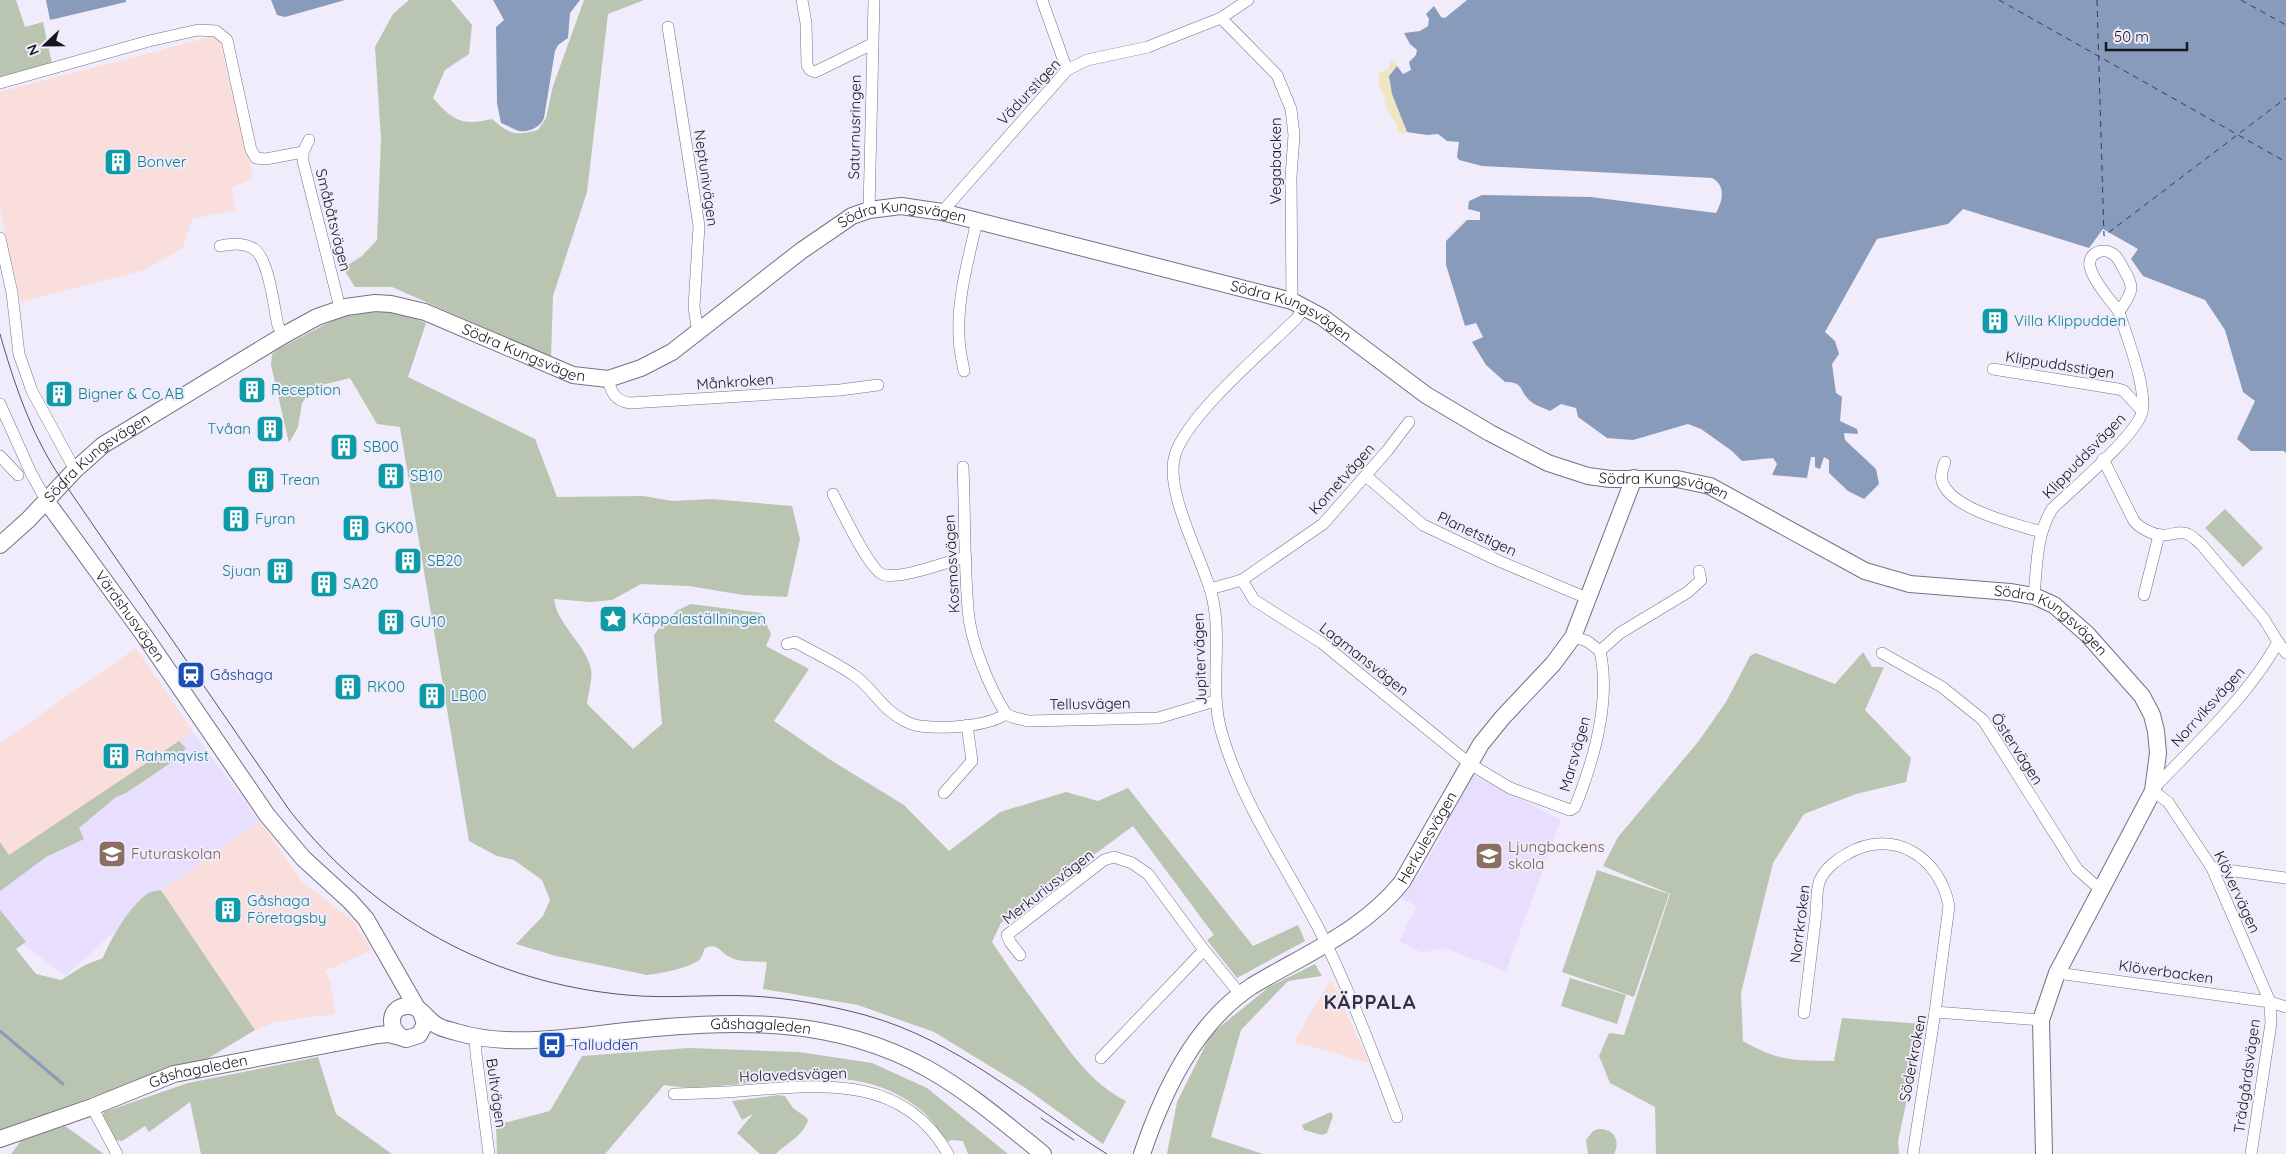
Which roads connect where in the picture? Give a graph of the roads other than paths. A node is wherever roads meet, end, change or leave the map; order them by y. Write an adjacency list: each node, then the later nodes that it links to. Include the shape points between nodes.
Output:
1 (802, 0): 7 (street, Saturnusringen, via 810,70 815,72)
2 (874, 0): 7 (street, Saturnusringen)
3 (1042, 0): 8 (street)
4 (1248, 0): 5 (street, Vädurstigen)
5 (1221, 18): 8 (street, Vädurstigen, via 1148,47 1087,60); 17 (street, Vegabacken, via 1277,75 1291,109)
6 (668, 27): 20 (street, Neptunivägen, via 699,226 694,307)
7 (872, 44): 12 (street, Saturnusringen)
8 (1067, 70): 13 (street, Vädurstigen)
9 (0, 83): 11 (street, via 198,30 216,31 227,40 251,150 256,158)
10 (309, 140): 11 (street, Småbåtsvägen)
11 (303, 152): 18 (street, Småbåtsvägen)
12 (869, 210): 13 (street, Södra Kungsvägen, via 902,206); 20 (street, Södra Kungsvägen, via 831,229)
13 (942, 212): 14 (street, Södra Kungsvägen)
14 (977, 220): 17 (street, Södra Kungsvägen); 23 (street, via 959,318)
15 (0, 238): 33 (street, via 12,293 19,354 32,391)
16 (220, 246): 21 (street, via 237,243 256,250 263,260 278,326)
17 (1298, 304): 36 (street, Södra Kungsvägen, via 1322,318 1426,396 1520,449 1548,463 1588,476); 45 (street, Jupitervägen, via 1297,318 1204,409 1174,455 1174,482 1179,503)
18 (340, 308): 21 (street, Södra Kungsvägen); 24 (street, Södra Kungsvägen, via 375,303 405,306 573,375)
19 (2119, 312): 19 (street, Klippuddsvägen, via 2131,288 2129,278 2115,255 2106,250 2099,251 2089,261 2090,270); 27 (street, Klippuddsvägen, via 2142,394)
20 (698, 334): 24 (street, Södra Kungsvägen, via 655,362)
21 (284, 335): 33 (street, Södra Kungsvägen, via 116,436)
22 (1994, 369): 27 (street, Klippuddsstigen, via 2118,389 2124,391)
23 (964, 371)
24 (608, 378): 25 (street, Månkroken, via 618,400 630,403)
25 (878, 386)
26 (0, 404): 38 (street, Värdshusvägen)
27 (2142, 411): 30 (street, Klippuddsvägen, via 2128,436)
28 (1409, 422): 35 (street, Kometvägen)
29 (0, 456): 34 (street)
30 (2104, 459): 39 (street, Klippuddsvägen, via 2052,509); 40 (street, via 2134,521)
31 (1945, 462): 39 (street, via 1941,475 1948,493 1969,507)
32 (963, 467): 42 (street, Kosmosvägen)
33 (75, 470): 38 (street, Södra Kungsvägen)
34 (18, 475)
35 (1366, 476): 44 (street, Kometvägen, via 1323,524); 48 (street, Planetstigen, via 1423,525)
36 (1634, 478): 47 (street, Södra Kungsvägen, via 1678,479 1710,486 1865,571 1890,580); 48 (street, Herkulesvägen)
37 (833, 494): 42 (street, via 871,565 882,574 897,575)
38 (46, 502): 41 (street, Södra Kungsvägen); 67 (street, Värdshusvägen, via 144,635 267,815 302,858 366,919)
39 (2040, 532): 47 (street, Klippuddsvägen)
40 (2159, 535): 46 (street); 50 (street, via 2188,534 2201,544 2264,619)
41 (0, 545)
42 (966, 557): 56 (street, Kosmosvägen, via 968,611 976,645)
43 (1699, 571): 52 (street, via 1701,580 1688,592 1620,633)
44 (1242, 580): 45 (street, Kometvägen); 58 (street, Lagmansvägen, via 1254,600 1322,643)
45 (1210, 589): 55 (street, Jupitervägen, via 1217,630)
46 (2144, 595)
47 (2034, 596): 59 (street, Södra Kungsvägen, via 2054,605 2087,634 2142,696 2156,731 2158,753)
48 (1589, 599): 49 (street, Herkulesvägen)
49 (1573, 637): 52 (street, via 1587,640); 58 (street, Herkulesvägen, via 1553,664 1491,731)
50 (2278, 642): 54 (street); 59 (street, Norrviksvägen, via 2252,682)
51 (787, 644): 57 (street, via 795,642 854,675 902,719 919,726)
52 (1600, 651): 58 (street, Marsvägen, via 1603,710 1573,809 1563,809 1527,796)
53 (1882, 653): 63 (street, Östervägen, via 1942,687 1982,720 2077,868 2094,884)
54 (2286, 653)
55 (1215, 701): 56 (street, Tellusvägen, via 1158,718 1028,721); 64 (street, Jupitervägen, via 1221,733 1237,778)
56 (1006, 714): 57 (street, via 995,721)
57 (967, 725): 60 (street, via 972,761)
58 (1470, 764): 64 (street, Herkulesvägen, via 1392,895 1364,921)
59 (2154, 789): 61 (street, Klövervägen, via 2168,802); 63 (street, Södra Kungsvägen)
60 (944, 793)
61 (2212, 868): 62 (street); 70 (street, Klövervägen)
62 (2286, 878)
63 (2102, 886): 68 (street, Södra Kungsvägen)
64 (1326, 944): 69 (street, Herkulesvägen); 83 (street, Jupitervägen)
65 (1204, 950): 66 (street, Merkuriusvägen, via 1148,874 1132,863 1114,857 1104,860 1007,935); 69 (street, Merkuriusvägen); 80 (street)
66 (1020, 955)
67 (389, 958): 72 (street, Värdshusvägen); 74 (street, Värdshusvägen, via 397,991)
68 (2057, 973): 70 (street, Klöverbacken); 76 (street, Södra Kungsvägen)
69 (1240, 994): 84 (street, Herkulesvägen, via 1208,1025 1188,1053)
70 (2270, 1002): 71 (street); 96 (street, Trädgårdsvägen, via 2271,1024)
71 (2286, 1007)
72 (419, 1010): 74 (street, via 406,1006); 77 (street, Gåshagaleden, via 439,1027); 78 (street, via 424,1026)
73 (1935, 1012): 75 (street, Norrkroken, via 1949,906 1947,893 1932,866 1920,855 1888,844 1862,845 1837,860 1820,880); 76 (street, Söderkroken); 94 (street, Söderkroken)
74 (395, 1013): 78 (street, via 393,1029); 79 (street, via 359,1032)
75 (1804, 1013)
76 (2041, 1020): 95 (street, Södra Kungsvägen)
77 (469, 1036): 78 (street, Gåshagaleden); 86 (street, Gåshagaleden, via 540,1039 704,1024 770,1024 815,1029 870,1044 926,1068 958,1087); 88 (street, Bultvägen, via 476,1053)
78 (410, 1037): 79 (street, Gåshagaleden, via 384,1034)
79 (312, 1047): 82 (street, Gåshagaleden, via 174,1074)
80 (1102, 1058)
81 (674, 1094): 89 (street, Holavedsvägen, via 791,1087 859,1088 893,1101 920,1118)
82 (92, 1107): 85 (street, Gåshagaleden); 87 (street)
83 (1397, 1118)
84 (1148, 1134): 92 (street, Herkulesvägen); 93 (street, Herkulesvägen)
85 (0, 1138)
86 (1027, 1141): 90 (street, Gåshagaleden); 91 (street, Gåshagaleden)
87 (117, 1154)
88 (489, 1154)
89 (948, 1154)
90 (1043, 1154)
91 (1052, 1154)
92 (1132, 1154)
93 (1142, 1154)
94 (1912, 1154)
95 (2044, 1154)
96 (2251, 1154)

